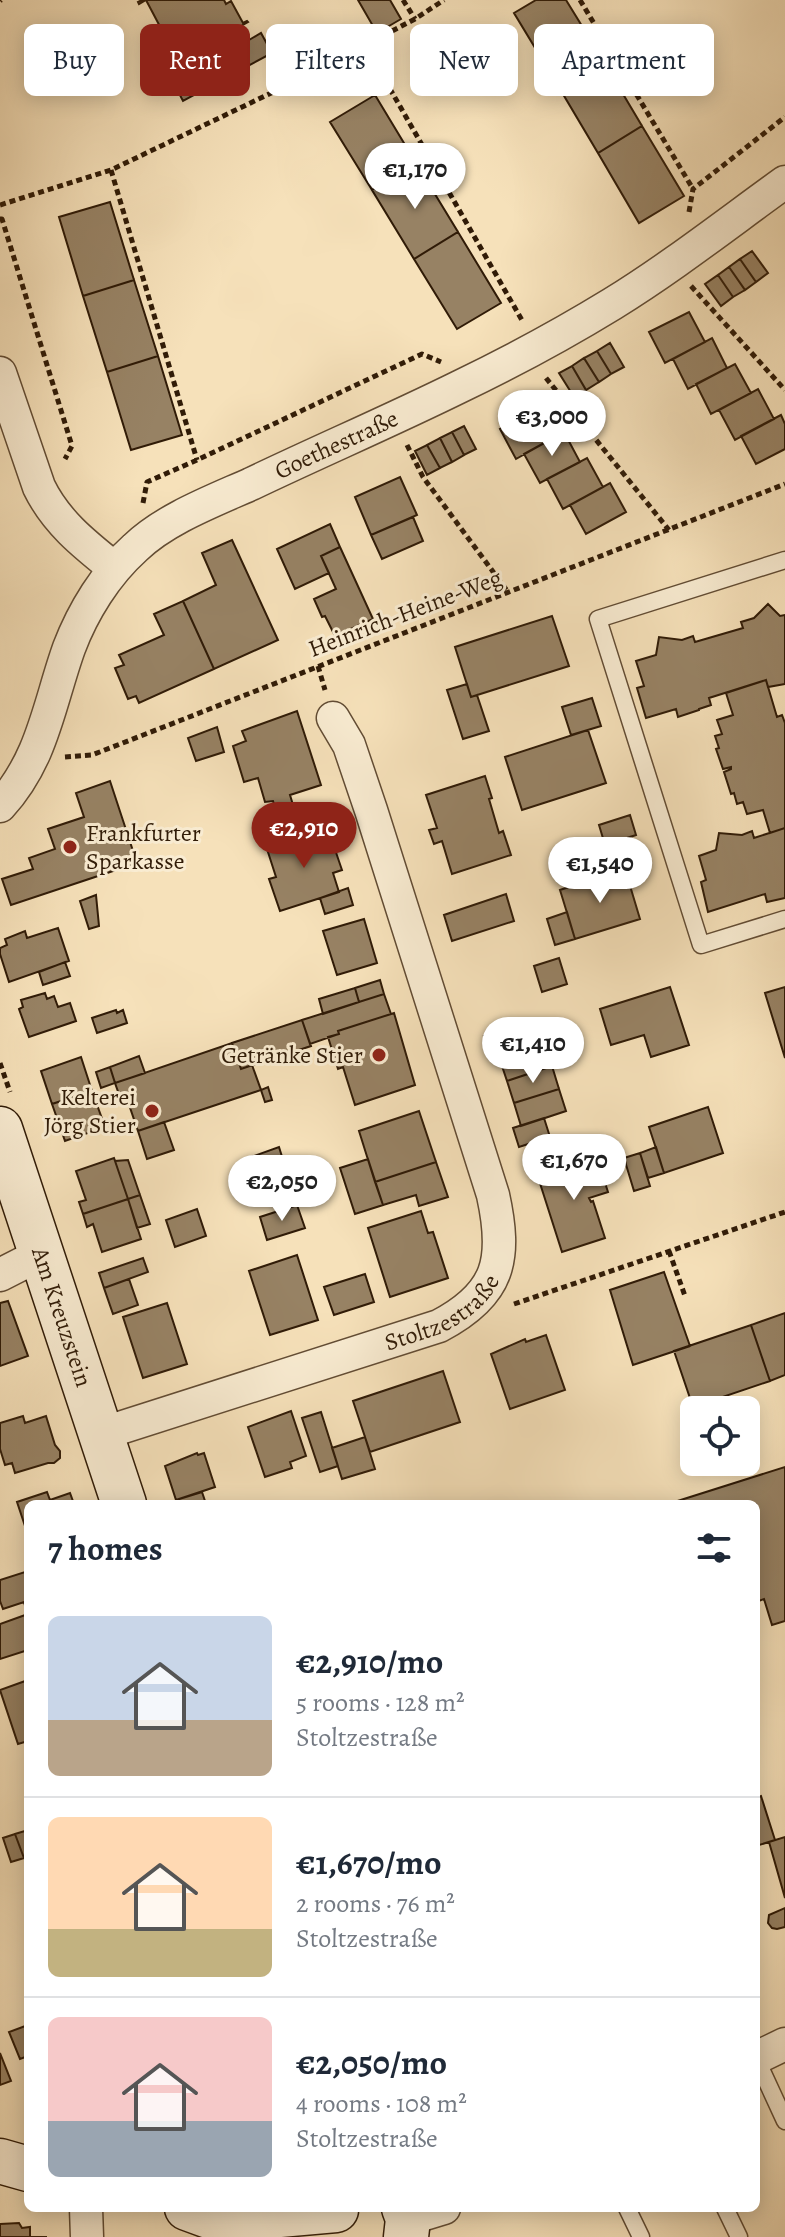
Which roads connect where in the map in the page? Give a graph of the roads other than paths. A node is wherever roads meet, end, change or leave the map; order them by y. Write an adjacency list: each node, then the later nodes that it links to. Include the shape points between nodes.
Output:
1 (785, 182): 4 (street, Goethestraße, via 612,304 518,341 460,387 207,504 138,545)
2 (0, 373): 4 (street, via 47,503 79,540)
3 (785, 560): 7 (lane, via 598,619 701,945)
4 (114, 568): 6 (street, Goethestraße, via 71,645 35,753)
5 (333, 718): 11 (street, Stoltzestraße, via 349,745 371,810 493,1195 497,1265 477,1301 421,1334)
6 (0, 806)
7 (785, 919)
8 (0, 1129): 9 (street, Am Kreuzstein)
9 (41, 1254): 10 (street); 11 (street, Am Kreuzstein)
10 (0, 1275)
11 (101, 1434): 12 (street, Am Kreuzstein)
12 (123, 1500)
13 (785, 2044): 14 (street)
14 (760, 2056)
15 (760, 2067): 16 (lane)
16 (785, 2121)
17 (0, 2161): 18 (street)
18 (24, 2168)
19 (86, 2212): 24 (street)
20 (629, 2212): 25 (lane)
21 (727, 2212): 26 (lane)
22 (336, 2218): 23 (street)
23 (225, 2222)
24 (87, 2237)
25 (641, 2237)
26 (739, 2237)

